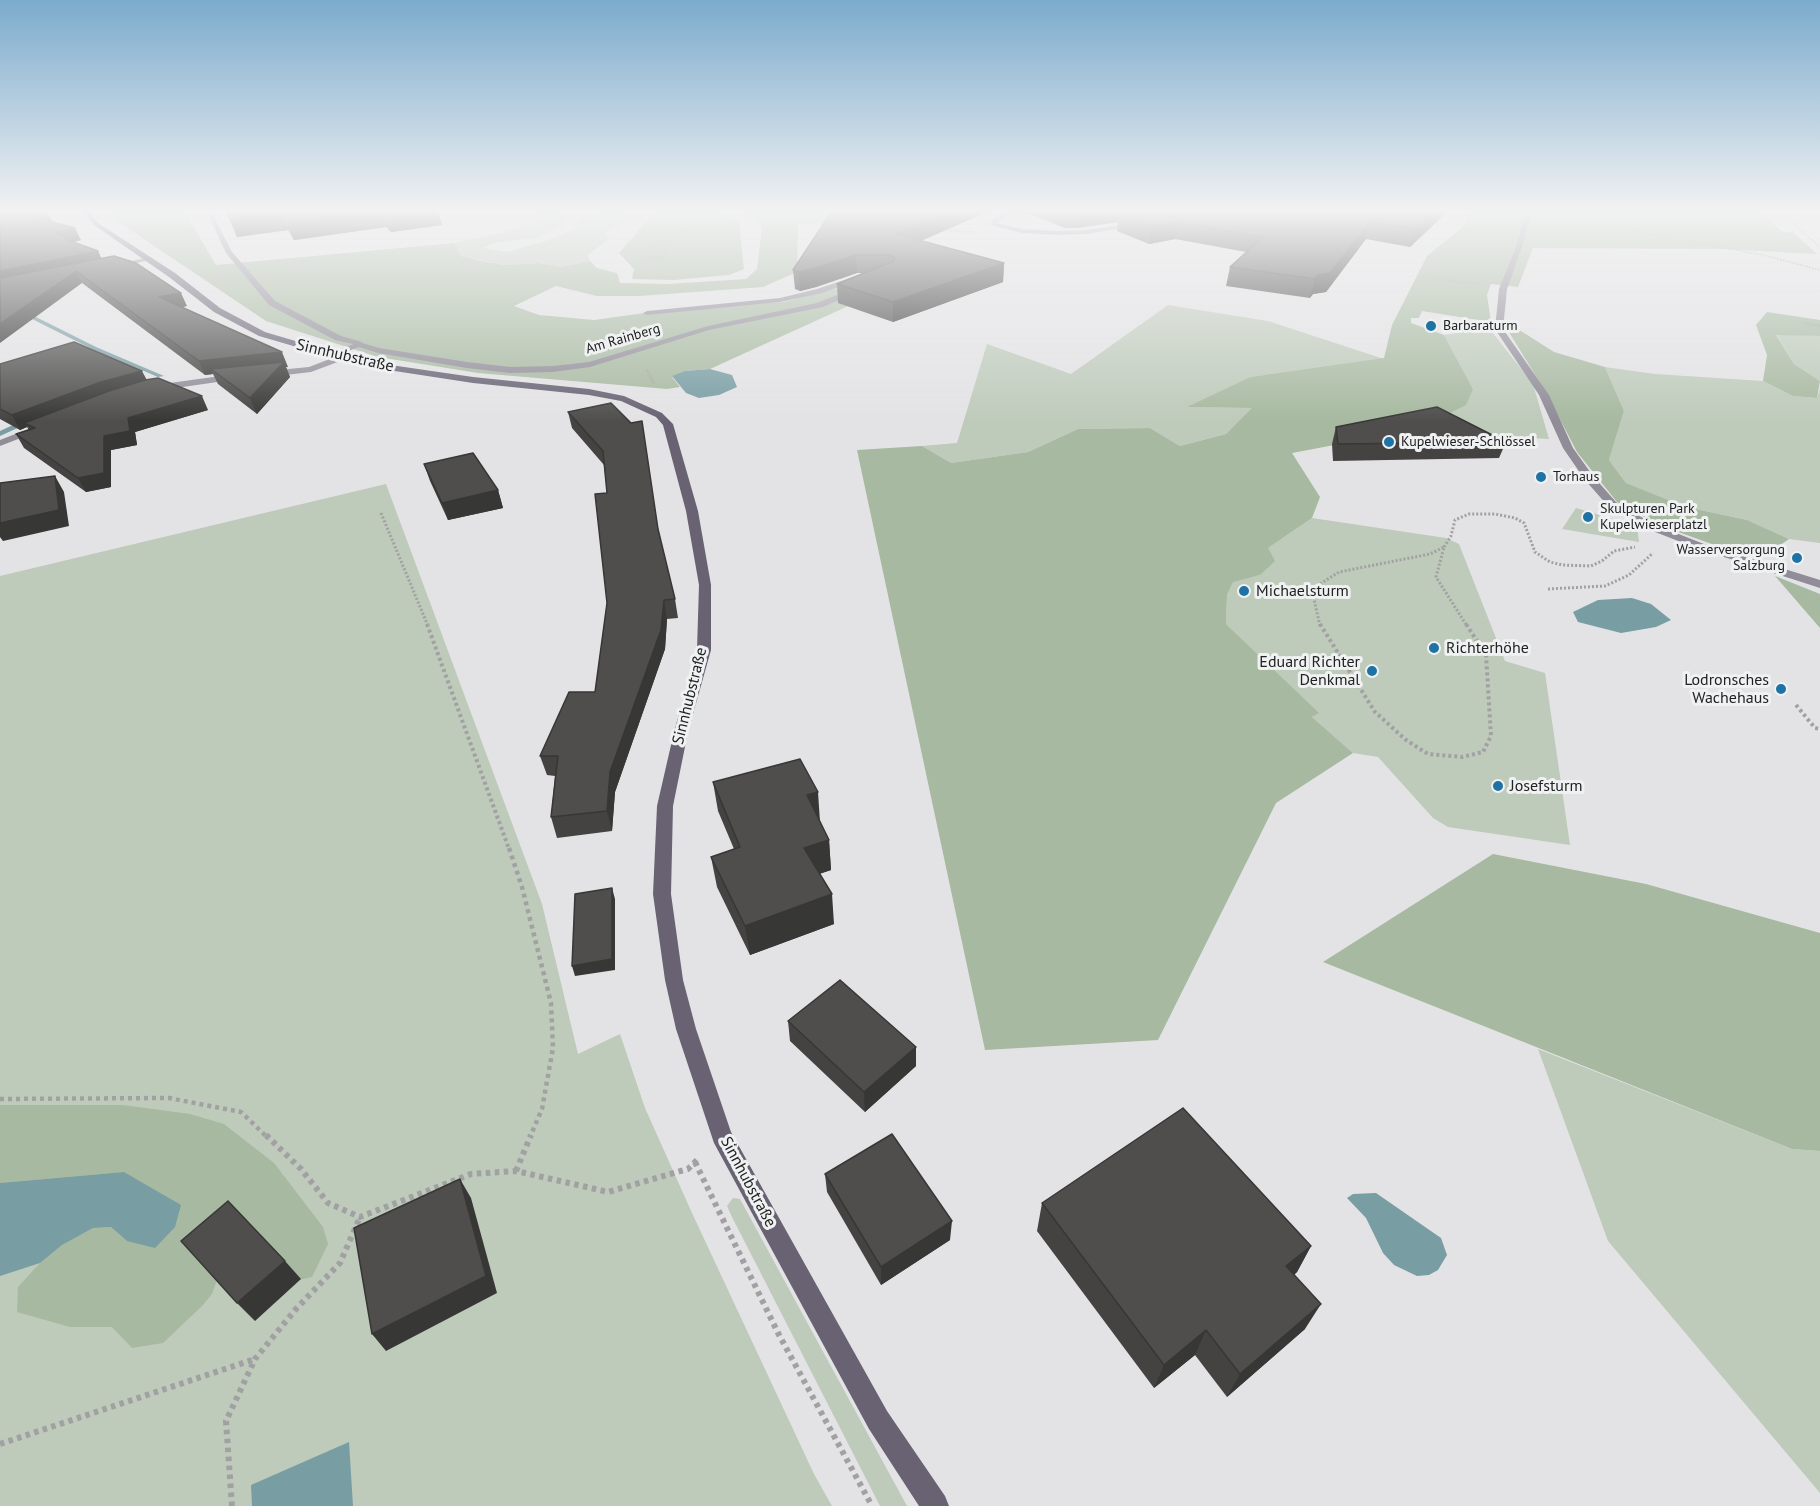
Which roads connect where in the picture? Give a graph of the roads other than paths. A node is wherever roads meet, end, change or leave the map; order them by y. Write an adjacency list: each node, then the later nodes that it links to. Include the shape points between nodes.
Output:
1 (178, 281): 8 (street, Sinnhubstraße, via 244,325)
2 (254, 281): 7 (street, Am Rainberg, via 272,303)
3 (845, 281): 6 (street, Am Rainberg, via 780,300)
4 (867, 281): 7 (street, Am Rainberg, via 820,305 708,328 590,364 553,369 467,365)
5 (1506, 281): 14 (street, via 1499,328 1544,395 1568,448 1612,504 1649,526 1700,546)
6 (647, 313)
7 (358, 345): 8 (street)
8 (335, 357): 9 (street, via 311,369); 15 (street, Sinnhubstraße, via 431,375 624,399 659,415 668,424 692,511 705,585 704,650 665,806 662,894 676,990 722,1136 879,1420)
9 (255, 375)
10 (244, 376): 11 (street)
11 (141, 391)
12 (51, 424): 13 (street)
13 (0, 443)
14 (1820, 584)
15 (935, 1506)

